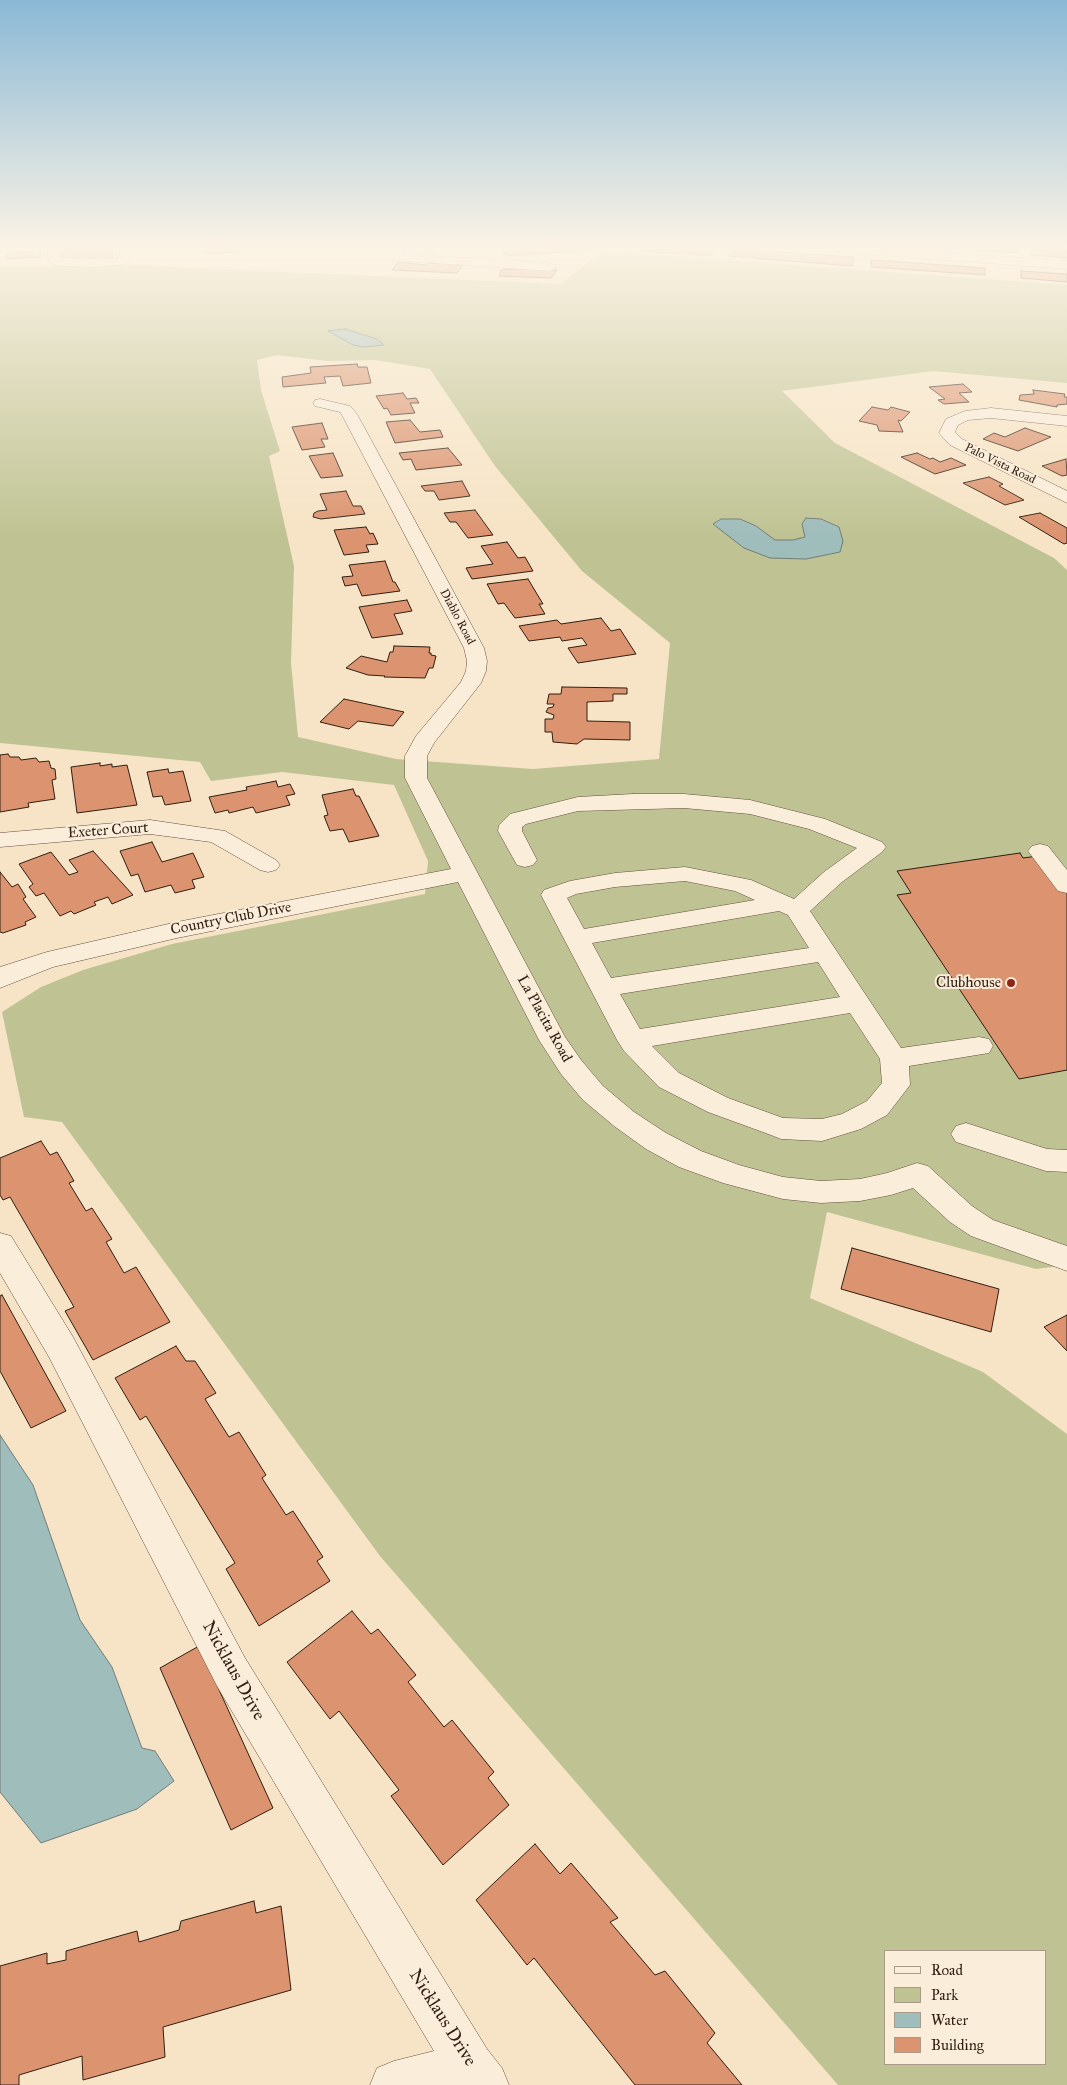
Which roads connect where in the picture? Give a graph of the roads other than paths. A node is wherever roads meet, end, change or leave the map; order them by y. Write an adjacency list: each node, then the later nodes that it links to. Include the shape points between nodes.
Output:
1 (320, 403): 8 (street, Diablo Road, via 345,409 350,414 474,648 476,672 471,683 424,741 415,762 416,778)
2 (1067, 421): 3 (street, Palo Vista Road, via 991,413 966,416 951,422 947,433 956,442)
3 (1067, 498)
4 (0, 840): 7 (street, Exeter Court, via 150,827 217,836)
5 (1040, 851): 9 (street)
6 (525, 860): 10 (street, via 510,832 511,825 518,819 578,804 633,801 684,801 750,807 817,824 874,847)
7 (268, 865)
8 (466, 873): 13 (street, Country Club Drive, via 95,948 48,960); 22 (street, La Placita Road, via 553,1040 571,1067 593,1093 656,1141 690,1159 783,1188 821,1192 860,1190 891,1184 917,1174 961,1214 982,1228)
9 (1067, 886)
10 (790, 906): 11 (street); 11 (street, via 742,885 685,874 615,880 570,888 553,895); 12 (street)
11 (576, 938): 14 (street)
12 (826, 953): 14 (street); 15 (street)
13 (0, 978)
14 (604, 988): 16 (street)
15 (858, 1003): 16 (street); 18 (street)
16 (631, 1040): 18 (street, via 669,1080 718,1106 781,1128 822,1130 852,1122 877,1108 896,1084)
17 (979, 1046): 18 (street)
18 (894, 1059)
19 (966, 1134): 20 (street, via 1046,1160)
20 (1067, 1160)
21 (0, 1245): 23 (street, Nicklaus Drive, via 61,1346 231,1672)
22 (1067, 1259)
23 (478, 2075): 24 (street)
24 (394, 2085)

